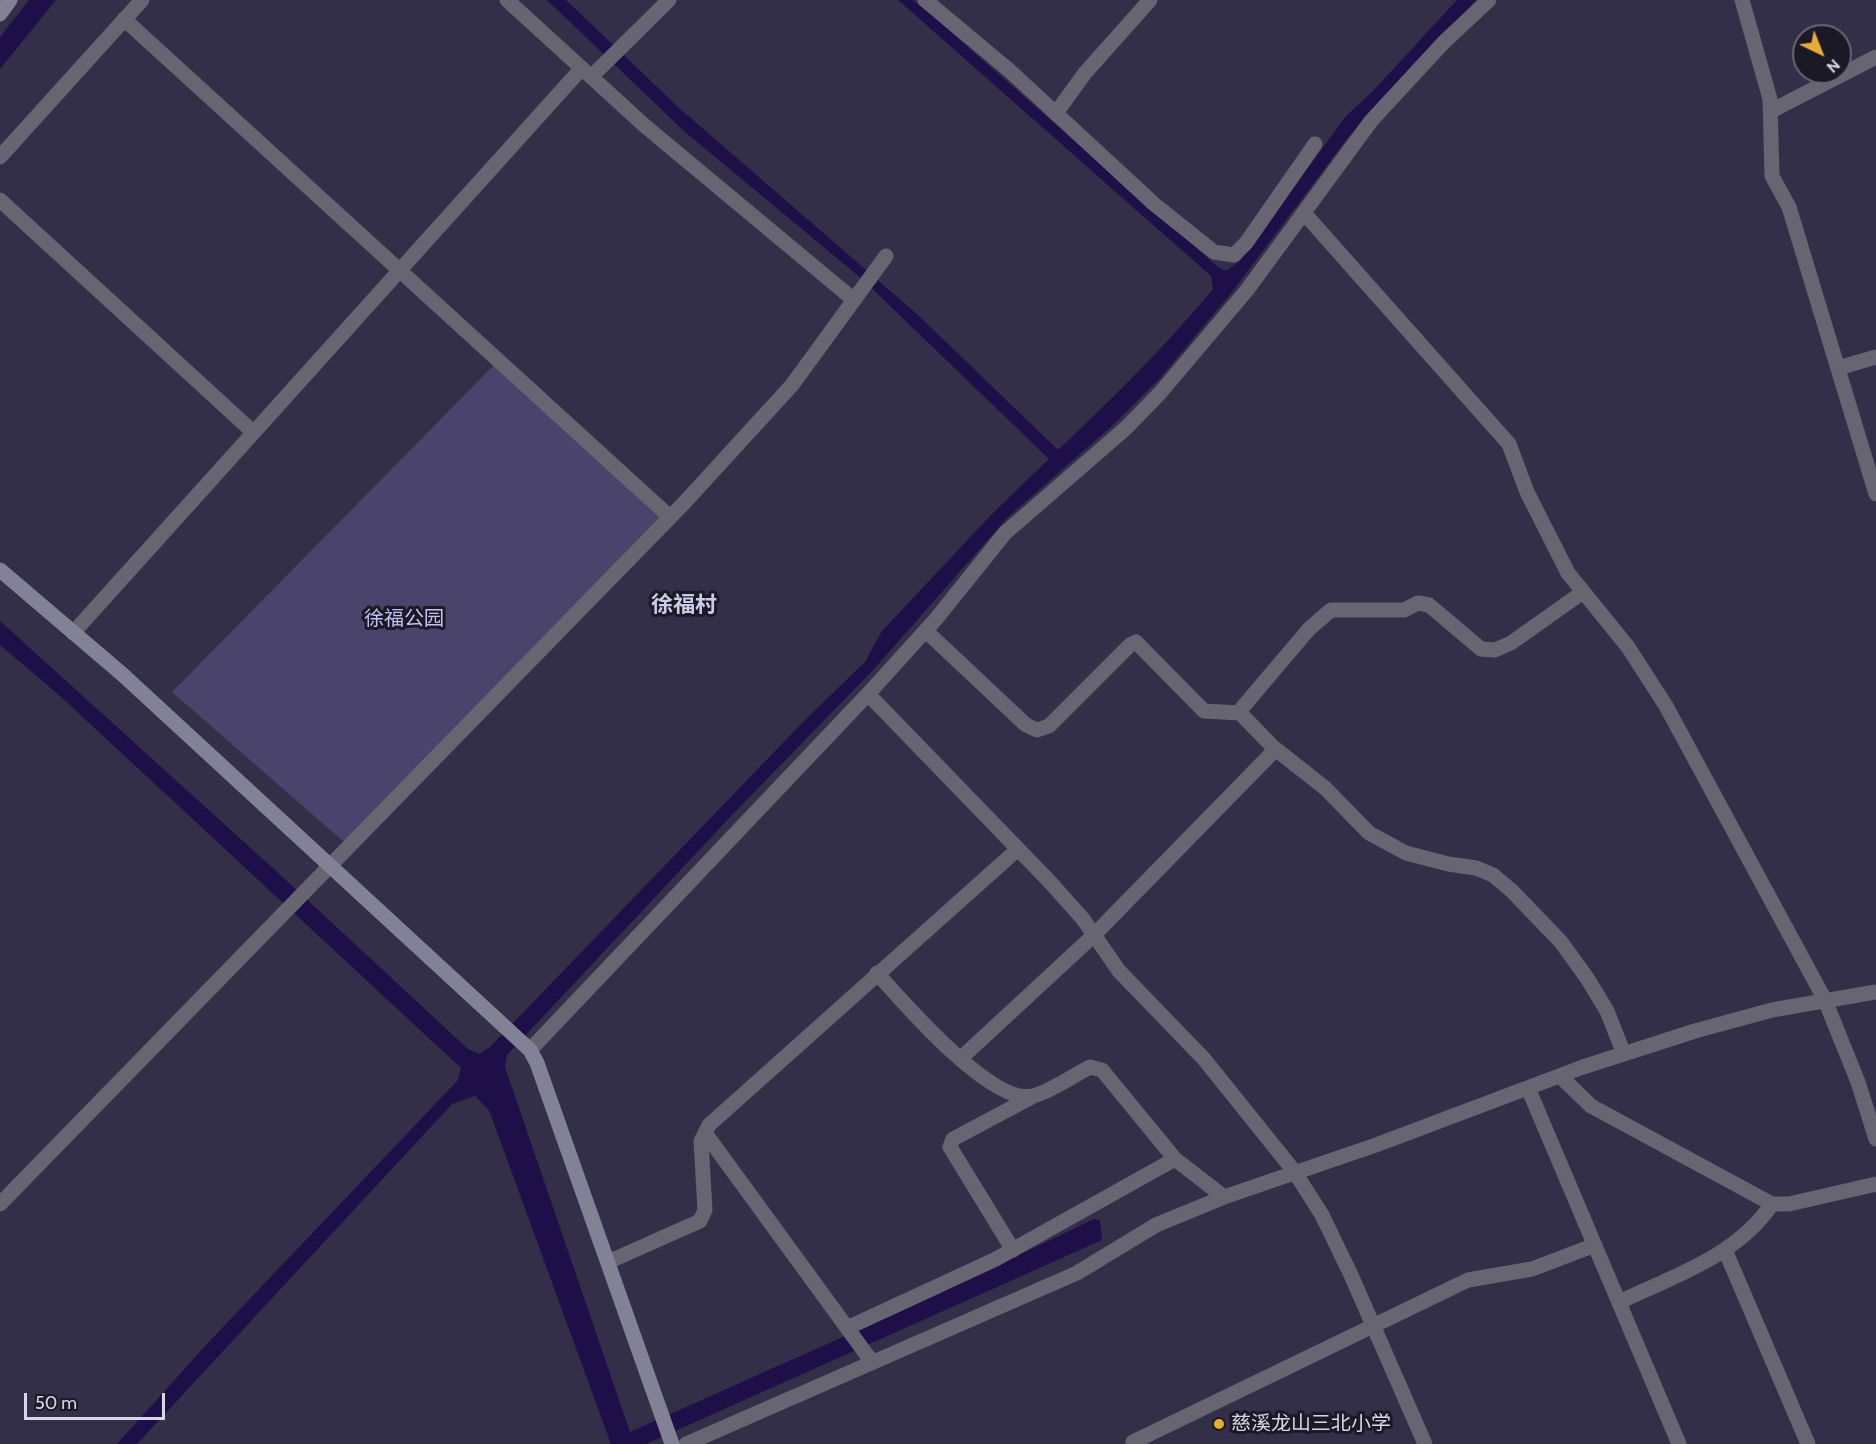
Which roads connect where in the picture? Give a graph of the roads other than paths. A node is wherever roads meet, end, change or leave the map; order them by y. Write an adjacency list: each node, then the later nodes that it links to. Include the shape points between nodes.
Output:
1 (10, 0): 9 (street)
2 (142, 0): 10 (street)
3 (507, 0): 12 (street)
4 (669, 0): 12 (street)
5 (925, 0): 14 (street)
6 (1150, 0): 14 (street, via 1085,73)
7 (1489, 0): 18 (street, via 1371,121)
8 (1742, 0): 13 (street)
9 (0, 14)
10 (124, 19): 16 (street); 20 (street)
11 (1876, 57): 13 (street)
12 (587, 73): 20 (street); 21 (street)
13 (1771, 111): 23 (street, via 1772,176 1789,207)
14 (1056, 113): 15 (street, via 1154,204 1214,252 1234,255)
15 (1316, 144)
16 (0, 157)
17 (0, 200): 24 (street)
18 (1304, 213): 28 (street, via 1509,444 1547,533); 29 (street, via 1218,326 1160,393 1126,428 1005,532)
19 (886, 256): 21 (street)
20 (399, 269): 24 (street); 26 (street)
21 (854, 300): 26 (street, via 792,385)
22 (1876, 357): 23 (street)
23 (1838, 368): 25 (street)
24 (253, 432): 30 (street)
25 (1876, 494)
26 (670, 517): 35 (street)
27 (0, 570): 30 (street)
28 (1583, 592): 32 (street, via 1495,650 1481,649 1429,605 1418,603 1404,610 1331,610 1309,629); 39 (street, via 1628,647 1666,706)
29 (926, 631): 31 (street); 32 (street, via 1026,725 1037,730 1048,726 1136,642 1204,711)
30 (73, 633): 35 (street)
31 (868, 694): 34 (street); 40 (street)
32 (1240, 713): 33 (street)
33 (1273, 747): 36 (street, via 1272,753); 41 (street, via 1325,788 1369,833 1406,852 1476,868 1493,875 1512,891 1561,942 1587,978 1607,1011)
34 (1018, 849): 36 (street); 37 (street)
35 (329, 865): 40 (street); 52 (street)
36 (1093, 936): 42 (street); 49 (street, via 1119,971 1204,1059)
37 (877, 973): 42 (street); 46 (street, via 751,1085)
38 (1876, 992): 39 (street)
39 (1825, 1000): 41 (street, via 1706,1028); 47 (street)
40 (530, 1050): 57 (street)
41 (1624, 1054): 43 (street)
42 (960, 1059): 45 (street, via 991,1082)
43 (1560, 1076): 44 (street); 53 (street, via 1592,1106)
44 (1528, 1088): 49 (street); 54 (street)
45 (1032, 1097): 48 (street, via 1090,1067 1102,1070); 55 (street, via 953,1139 950,1147)
46 (705, 1133): 57 (street, via 701,1141 705,1210 699,1221); 60 (street)
47 (1876, 1139)
48 (1175, 1159): 51 (street); 55 (street)
49 (1294, 1171): 51 (street); 59 (street, via 1322,1215)
50 (1876, 1184): 53 (street, via 1789,1204)
51 (1224, 1197): 61 (street, via 1156,1225 1077,1274)
52 (0, 1204)
53 (1772, 1204): 56 (street, via 1762,1219)
54 (1595, 1245): 58 (street); 59 (street, via 1532,1269 1467,1280)
55 (1013, 1250): 60 (street)
56 (1725, 1250): 58 (street); 67 (street)
57 (608, 1262): 63 (street)
58 (1619, 1302): 66 (street)
59 (1373, 1325): 62 (street); 65 (street)
60 (847, 1328): 61 (street)
61 (872, 1362): 64 (street)
62 (1133, 1442)
63 (672, 1444)
64 (686, 1444)
65 (1425, 1444)
66 (1679, 1444)
67 (1808, 1444)

